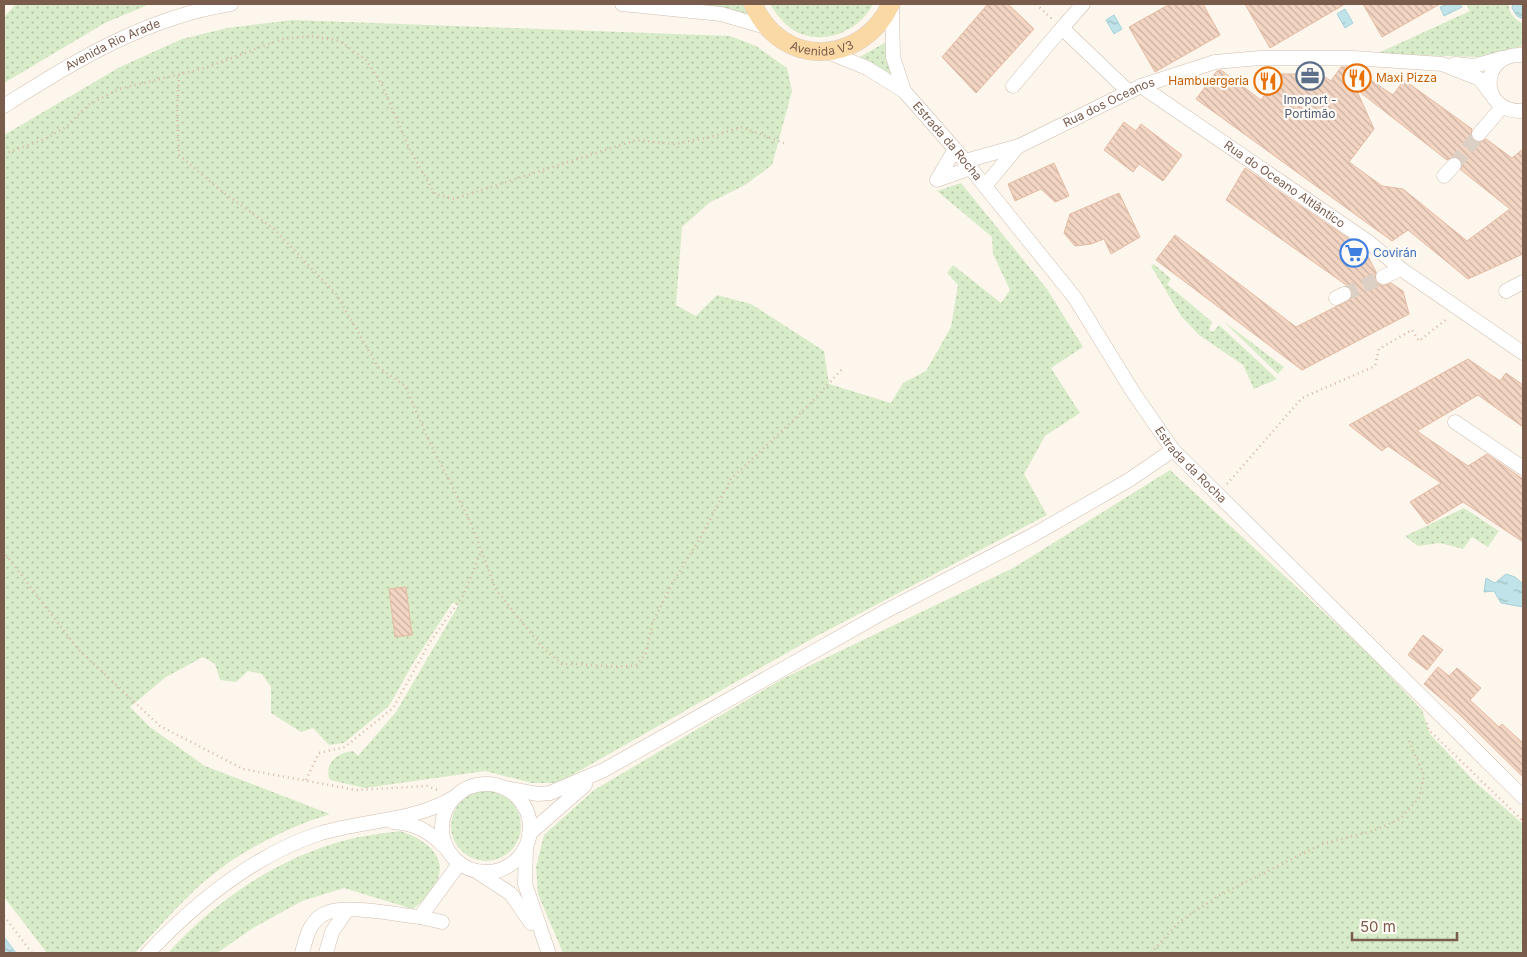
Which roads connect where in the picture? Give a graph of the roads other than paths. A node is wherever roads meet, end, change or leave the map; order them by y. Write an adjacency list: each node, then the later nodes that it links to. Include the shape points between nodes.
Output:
1 (186, 4): 8 (street)
2 (231, 4): 8 (street, Avenida Rio Arade)
3 (622, 4): 4 (street)
4 (641, 4): 9 (street, via 721,14)
5 (753, 4): 9 (main road, Avenida V3)
6 (891, 4): 11 (main road, Avenida V3, via 876,28 864,38 851,46); 17 (street, Estrada da Rocha, via 893,57)
7 (1083, 4): 10 (street)
8 (166, 19): 19 (street, Avenida Rio Arade, via 57,72)
9 (766, 27): 11 (main road, Avenida V3, via 791,45)
10 (1062, 28): 15 (street); 16 (street, Rua do Oceano Altlântico)
11 (828, 52): 17 (street, Estrada da Rocha, via 873,72)
12 (1523, 55): 13 (street)
13 (1508, 56): 14 (street, via 1474,66); 18 (street, via 1495,66 1490,75)
14 (1442, 64): 16 (street, Rua dos Oceanos, via 1353,58 1260,58 1215,62); 18 (street, Rua dos Oceanos, via 1480,79)
15 (1013, 86)
16 (1135, 89): 23 (street, Rua dos Oceanos); 29 (street, Rua do Oceano Altlântico, via 1370,243)
17 (904, 91): 24 (street, Estrada da Rocha)
18 (1491, 94): 20 (street, Rua dos Oceanos)
19 (4, 106)
20 (1502, 107): 21 (street, via 1513,112); 22 (street)
21 (1523, 111)
22 (1479, 134)
23 (1019, 146): 25 (street); 28 (street)
24 (955, 149): 25 (street, Estrada da Rocha); 25 (street, via 937,180)
25 (968, 165): 28 (street, Estrada da Rocha)
26 (1454, 165): 27 (street)
27 (1444, 176)
28 (985, 186): 35 (street, Estrada da Rocha, via 1075,298)
29 (1401, 269): 30 (street); 33 (street, Rua do Oceano Altlântico)
30 (1383, 277)
31 (1523, 282): 32 (street)
32 (1506, 291)
33 (1523, 353)
34 (1455, 422): 36 (street)
35 (1173, 450): 37 (street, via 1129,480 1036,534 884,612); 40 (street, Estrada da Rocha)
36 (1523, 468)
37 (604, 770): 38 (street, via 550,793); 42 (street, via 569,797)
38 (504, 788): 39 (street, via 477,785); 42 (street, via 524,807 530,824)
39 (447, 795): 41 (street, via 432,808); 43 (street, via 442,823)
40 (1523, 797)
41 (377, 821): 43 (street, via 410,823 429,833); 50 (street, via 317,834 268,857 222,886)
42 (528, 838): 45 (street, via 524,851 511,864 494,872); 49 (street, via 525,884)
43 (447, 850): 44 (street)
44 (459, 864): 45 (street); 47 (street)
45 (476, 871): 49 (street, via 511,894)
46 (347, 910): 47 (street); 51 (street, via 325,913 316,921 307,934); 52 (street, via 332,932)
47 (420, 917): 48 (street)
48 (442, 922)
49 (548, 952)
50 (148, 953)
51 (302, 953)
52 (326, 953)

